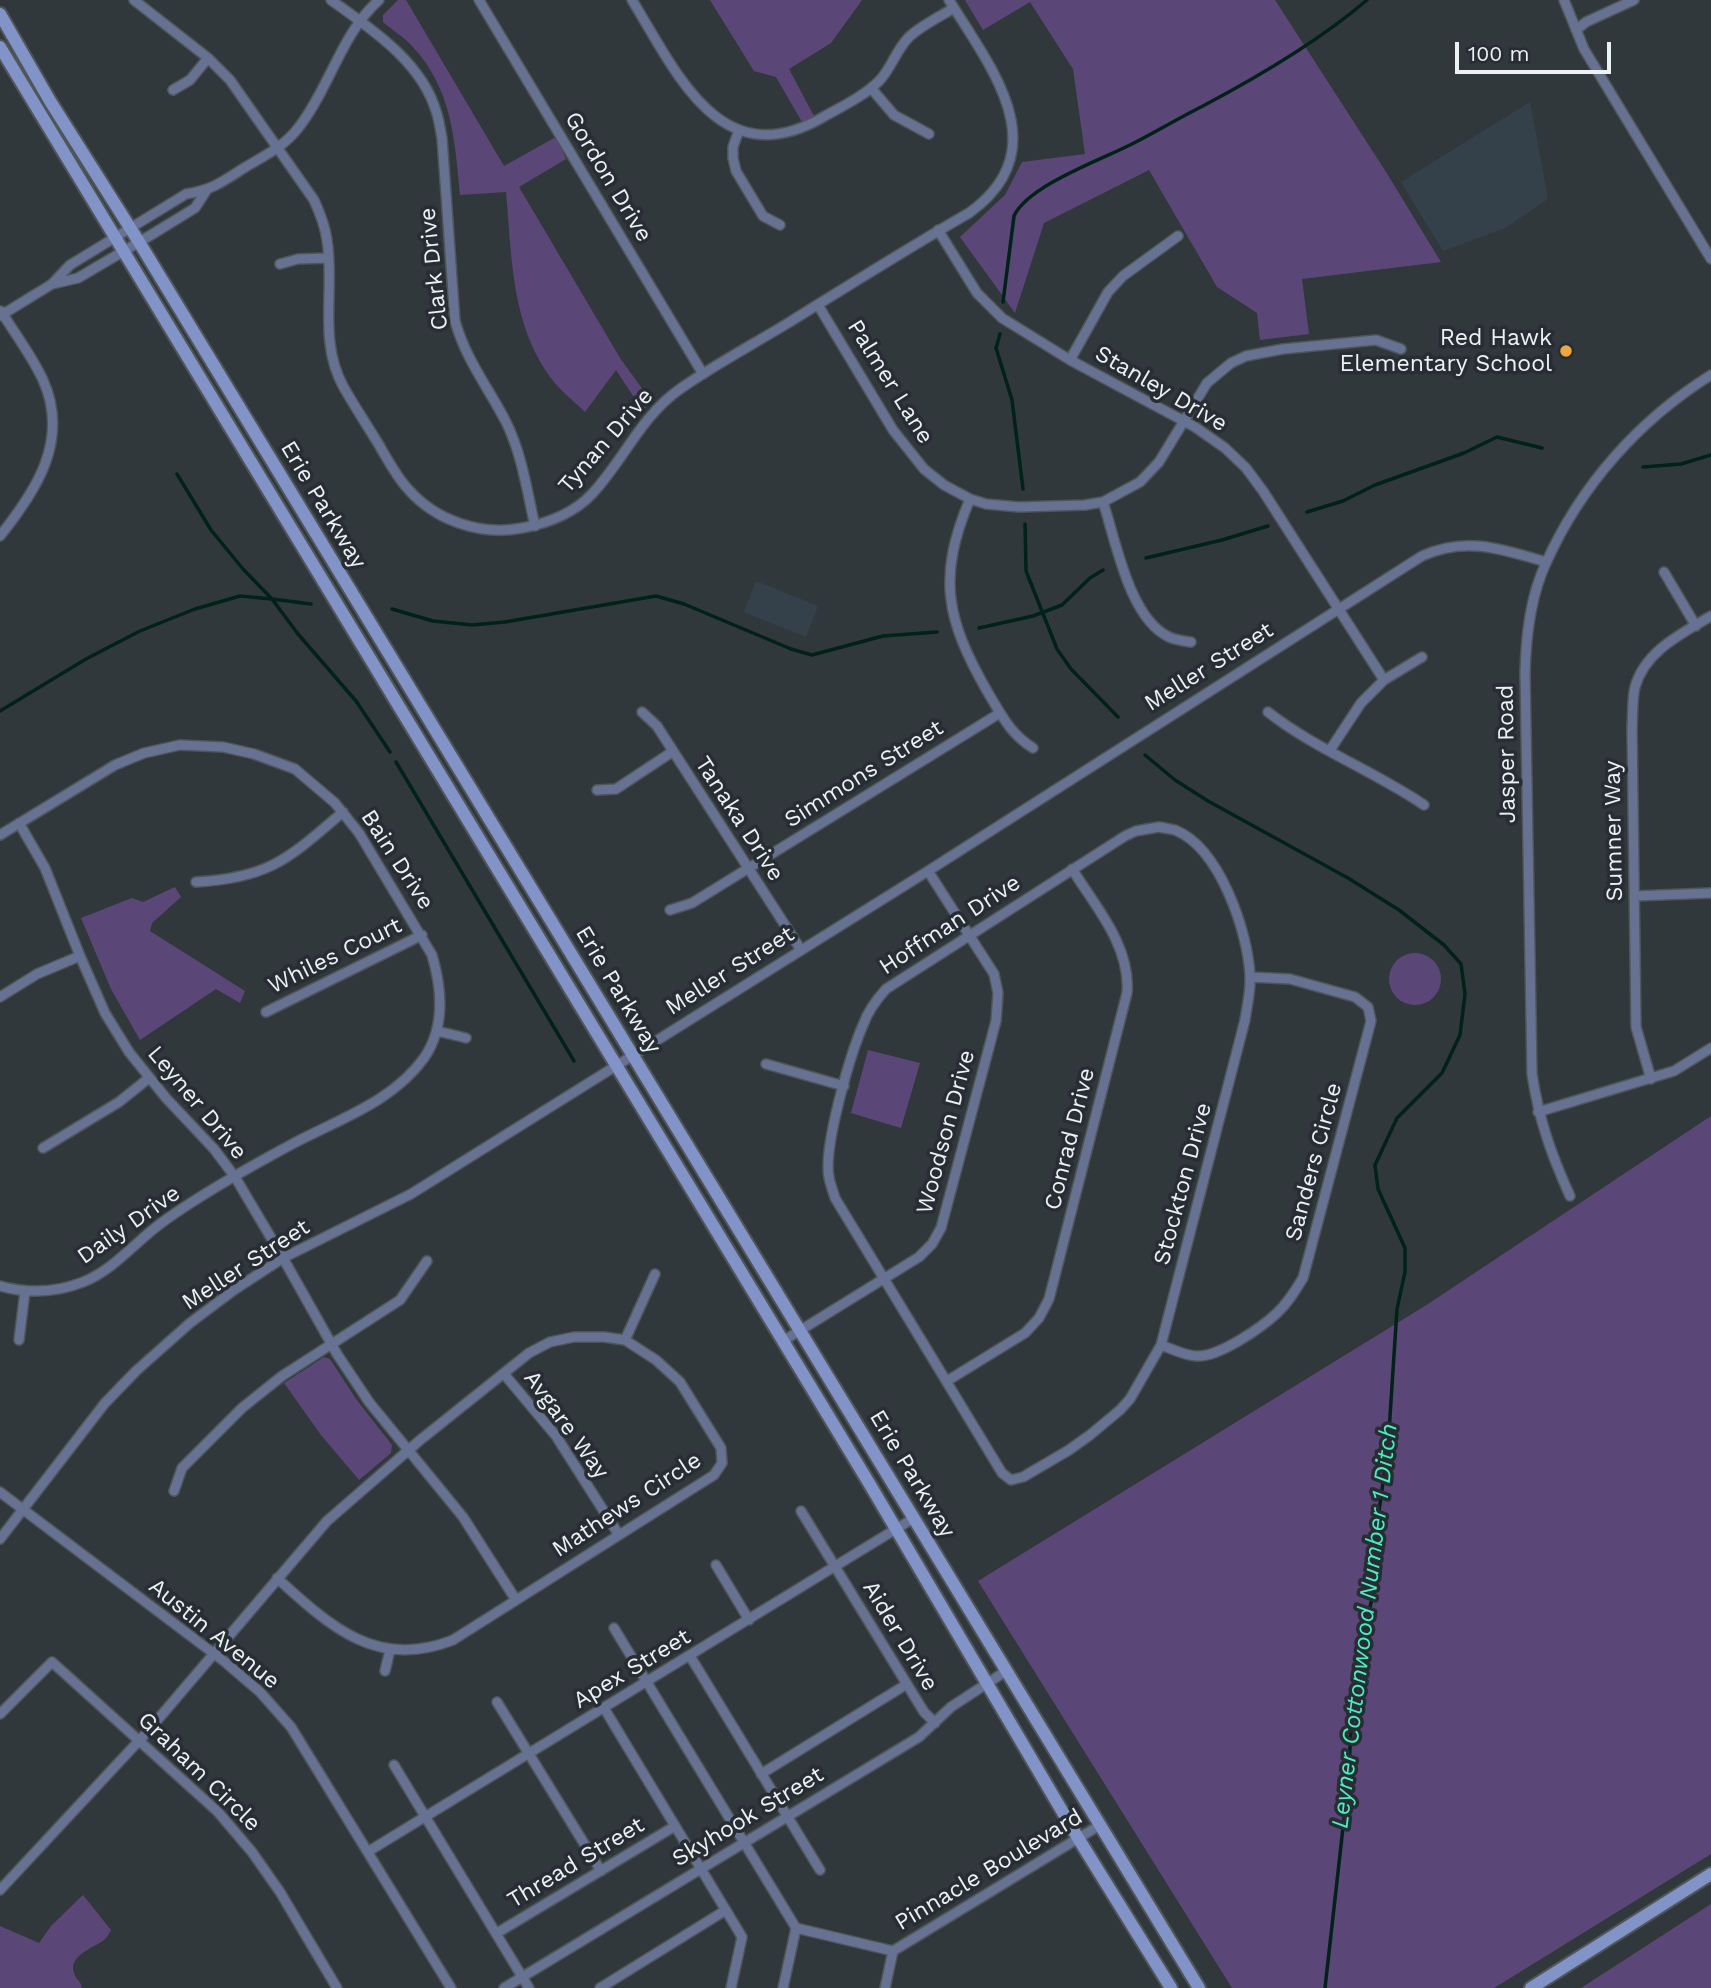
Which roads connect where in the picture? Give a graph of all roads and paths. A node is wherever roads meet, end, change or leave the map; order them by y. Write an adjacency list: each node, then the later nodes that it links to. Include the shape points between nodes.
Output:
1 (134, 0): 13 (street, Tynan Drive)
2 (331, 0): 10 (street, Clark Drive)
3 (379, 0): 10 (street)
4 (479, 0): 35 (street, Gordon Drive)
5 (632, 0): 16 (street, via 687,90 708,113)
6 (1564, 0): 11 (street)
7 (1634, 0): 11 (street)
8 (951, 4): 14 (street, via 908,38); 22 (street, Tynan Drive, via 1003,90 1014,132 1012,154 992,193)
9 (0, 14): 21 (main road, Erie Parkway)
10 (361, 22): 18 (street, via 298,129); 40 (street, Clark Drive, via 411,65 436,109 455,321 462,345 517,448)
11 (1576, 30): 28 (street)
12 (0, 47): 24 (main road, Erie Parkway)
13 (208, 58): 15 (street, via 190,80); 18 (street, Tynan Drive)
14 (871, 88): 16 (street, via 796,131 779,135); 17 (street, via 894,116)
15 (173, 90)
16 (738, 130): 20 (street, via 733,147 736,171 763,216)
17 (929, 134)
18 (279, 147): 19 (street); 27 (street, Tynan Drive, via 323,220)
19 (206, 191): 21 (street, via 186,194); 25 (street, via 195,208)
20 (780, 225)
21 (131, 229): 24 (street); 25 (main road, Erie Parkway)
22 (939, 230): 31 (street, Tynan Drive); 34 (street, Stanley Drive, via 990,308)
23 (1178, 236): 34 (street, via 1108,292)
24 (116, 238): 26 (main road, Erie Parkway); 30 (street, via 70,265)
25 (139, 242): 26 (street); 79 (main road, Erie Parkway)
26 (124, 251): 30 (street, via 78,278); 80 (main road, Erie Parkway)
27 (328, 258): 29 (street); 40 (street, Tynan Drive, via 328,330 342,384 407,488 443,517 464,525 487,530)
28 (1711, 259)
29 (280, 264)
30 (52, 284): 32 (street)
31 (818, 305): 35 (street, Tynan Drive); 38 (street, Palmer Lane, via 908,452 934,477)
32 (1, 313): 41 (street, via 43,381 52,416 40,478)
33 (1401, 349): 37 (street, Palmer Lane, via 1376,340 1246,356 1207,383)
34 (1070, 360): 37 (street, Stanley Drive)
35 (703, 374): 40 (street, Tynan Drive, via 668,398 592,495 559,519)
36 (1711, 375): 42 (street, Jasper Road, via 1661,409 1621,448 1592,484)
37 (1184, 421): 39 (street, Palmer Lane, via 1159,463 1140,482); 44 (street, Stanley Drive, via 1246,468)
38 (970, 499): 39 (street, Palmer Lane, via 1019,507); 52 (street, via 951,555 952,611 965,652)
39 (1103, 502): 47 (street, via 1140,608 1169,637)
40 (535, 526)
41 (0, 536)
42 (1546, 562): 44 (street, Meller Street, via 1498,548 1439,548); 85 (street, Jasper Road, via 1525,643 1530,1031)
43 (1664, 572): 46 (street)
44 (1338, 609): 49 (street, Stanley Drive); 64 (street, Meller Street)
45 (1711, 616): 46 (street, Sumner Way)
46 (1696, 626): 67 (street, Sumner Way, via 1647,661 1635,687)
47 (1191, 642)
48 (1422, 657): 49 (street)
49 (1384, 680): 54 (street, via 1350,717)
50 (642, 712): 55 (street, Tanaka Drive, via 657,726)
51 (1268, 712): 54 (street)
52 (1000, 713): 53 (street, via 1017,738); 62 (street, Simmons Street)
53 (1033, 748)
54 (1330, 750): 57 (street)
55 (672, 752): 56 (street, via 616,789); 62 (street, Tanaka Drive)
56 (597, 790)
57 (1424, 805)
58 (343, 812): 59 (street, Bain Drive, via 318,786 281,762 223,747 180,745 115,765); 65 (street, via 300,850 273,866 247,875); 70 (street, Bain Drive)
59 (19, 823): 60 (street); 72 (street, Leyner Drive, via 45,868)
60 (0, 835)
61 (1191, 840): 63 (street, Hoffman Drive, via 1159,827 1136,831); 73 (street, Stockton Drive, via 1211,862 1236,909)
62 (748, 868): 68 (street, Simmons Street, via 691,903); 71 (street, Tanaka Drive)
63 (1072, 869): 69 (street, Hoffman Drive); 102 (street, Conrad Drive, via 1119,945 1127,993 1049,1299 1025,1333)
64 (928, 871): 69 (street, Woodson Drive); 71 (street, Meller Street)
65 (196, 882)
66 (1711, 892): 67 (street)
67 (1635, 896): 83 (street, Sumner Way, via 1636,1027)
68 (670, 910)
69 (969, 934): 84 (street, Hoffman Drive, via 886,989 872,1006); 92 (street, Woodson Drive, via 993,974 998,993 996,1021 941,1228 919,1257)
70 (422, 935): 75 (street, Whiles Court); 76 (street, Bain Drive, via 438,974)
71 (801, 950): 79 (street, Meller Street)
72 (80, 956): 74 (street, via 37,974); 82 (street, Leyner Drive, via 105,1013)
73 (1250, 977): 100 (street, Stockton Drive, via 1245,1020); 100 (street, Sanders Circle, via 1290,979 1355,997 1368,1007 1371,1021 1303,1279 1292,1297 1265,1323 1220,1351 1194,1356)
74 (0, 997)
75 (267, 1012)
76 (437, 1031): 77 (street); 87 (street, Bain Drive, via 409,1077 389,1094)
77 (466, 1038)
78 (1711, 1048): 83 (street)
79 (633, 1054): 80 (street, Meller Street); 95 (main road, Erie Parkway)
80 (616, 1064): 89 (street, Meller Street, via 411,1194); 98 (main road, Erie Parkway)
81 (766, 1064): 84 (street)
82 (149, 1078): 86 (street); 87 (street, Leyner Drive)
83 (1651, 1079): 85 (street)
84 (844, 1086): 92 (street, Hoffman Drive, via 828,1153 828,1176 835,1198)
85 (1538, 1112): 88 (street, Jasper Road)
86 (43, 1148)
87 (234, 1177): 89 (street, Leyner Drive); 94 (street, Daily Drive, via 164,1221 87,1280 64,1289)
88 (1570, 1196)
89 (284, 1258): 99 (street, Leyner Drive); 107 (street, Meller Street, via 190,1323 136,1371)
90 (427, 1261): 99 (street, via 400,1300)
91 (655, 1274): 97 (street)
92 (884, 1278): 95 (street, Woodson Drive); 102 (street, Hoffman Drive)
93 (0, 1286): 94 (street, Daily Drive)
94 (25, 1291): 96 (street)
95 (799, 1330): 98 (street, Woodson Drive); 109 (main road, Erie Parkway)
96 (19, 1340)
97 (625, 1340): 101 (street, Mathews Circle, via 604,1337 550,1342); 111 (street, Mathews Circle, via 680,1382 721,1448 722,1463 714,1475)
98 (783, 1341): 110 (main road, Erie Parkway)
99 (331, 1344): 103 (street, Leyner Drive, via 369,1402); 105 (street, via 282,1376 204,1443 182,1468)
100 (1161, 1345): 104 (street, Stockton Drive, via 1130,1399 1098,1430)
101 (504, 1374): 103 (street, Mathews Circle); 111 (street, Avgare Way, via 556,1436)
102 (947, 1381): 104 (street, Hoffman Drive, via 1002,1473)
103 (409, 1450): 115 (street, Mathews Circle, via 327,1521); 116 (street, Leyner Drive, via 463,1517)
104 (1011, 1480)
105 (174, 1491)
106 (0, 1492): 107 (street, Austin Avenue)
107 (22, 1508): 112 (street, Meller Street); 120 (street, Austin Avenue)
108 (801, 1511): 114 (street, Aider Drive)
109 (914, 1518): 110 (street, Apex Street); 123 (main road, Erie Parkway)
110 (896, 1529): 114 (street, Apex Street); 125 (main road, Erie Parkway)
111 (619, 1535): 116 (street, Mathews Circle)
112 (0, 1539)
113 (716, 1565): 117 (street)
114 (835, 1567): 117 (street, Apex Street); 126 (street, Aider Drive)
115 (277, 1578): 119 (street, Mathews Circle, via 338,1630); 120 (street, Mathews Circle)
116 (516, 1600): 119 (street, Mathews Circle, via 453,1640 435,1647)
117 (750, 1620): 121 (street, Apex Street)
118 (614, 1628): 124 (street)
119 (390, 1650): 122 (street)
120 (214, 1653): 131 (street, Mathews Circle); 141 (street, Austin Avenue, via 260,1692 291,1727)
121 (690, 1656): 124 (street, Apex Street); 134 (street)
122 (385, 1671)
123 (1006, 1671): 125 (street, Skyhook Street); 137 (main road, Erie Parkway)
124 (647, 1682): 128 (street, Apex Street); 140 (street)
125 (987, 1683): 130 (street, Skyhook Street); 139 (main road, Erie Parkway)
126 (907, 1684): 130 (street, Aider Drive); 134 (street)
127 (497, 1702): 132 (street)
128 (604, 1708): 132 (street, Apex Street); 138 (street)
129 (0, 1714): 131 (street, Graham Circle, via 52,1662)
130 (935, 1723): 136 (street, Skyhook Street)
131 (141, 1740): 146 (street, Mathews Circle); 152 (street, Graham Circle, via 218,1812 252,1852)
132 (529, 1754): 135 (street, Apex Street); 144 (street)
133 (394, 1765): 135 (street)
134 (761, 1773): 136 (street)
135 (426, 1816): 141 (street, Apex Street); 149 (street)
136 (787, 1816): 140 (street, Skyhook Street); 143 (street)
137 (1100, 1825): 139 (street, Pinnacle Boulevard); 161 (main road, Erie Parkway)
138 (675, 1826): 142 (street); 144 (street, Thread Street)
139 (1079, 1838): 150 (street, Pinnacle Boulevard); 160 (main road, Erie Parkway)
140 (744, 1842): 142 (street, Skyhook Street); 148 (street)
141 (369, 1851): 153 (street, Austin Avenue)
142 (701, 1868): 147 (street); 151 (street, Skyhook Street)
143 (820, 1870)
144 (601, 1871): 149 (street, Thread Street)
145 (1711, 1874): 162 (main road)
146 (0, 1889)
147 (726, 1910): 156 (street); 157 (street, via 742,1937)
148 (796, 1928): 150 (street); 158 (street)
149 (497, 1933): 151 (street)
150 (893, 1951): 159 (street, Pinnacle Boulevard)
151 (523, 1977): 154 (street, Skyhook Street); 155 (street)
152 (335, 1987)
153 (451, 1988)
154 (504, 1988)
155 (529, 1988)
156 (600, 1988)
157 (731, 1988)
158 (783, 1988)
159 (885, 1988)
160 (1171, 1988)
161 (1199, 1988)
162 (1531, 1988)

